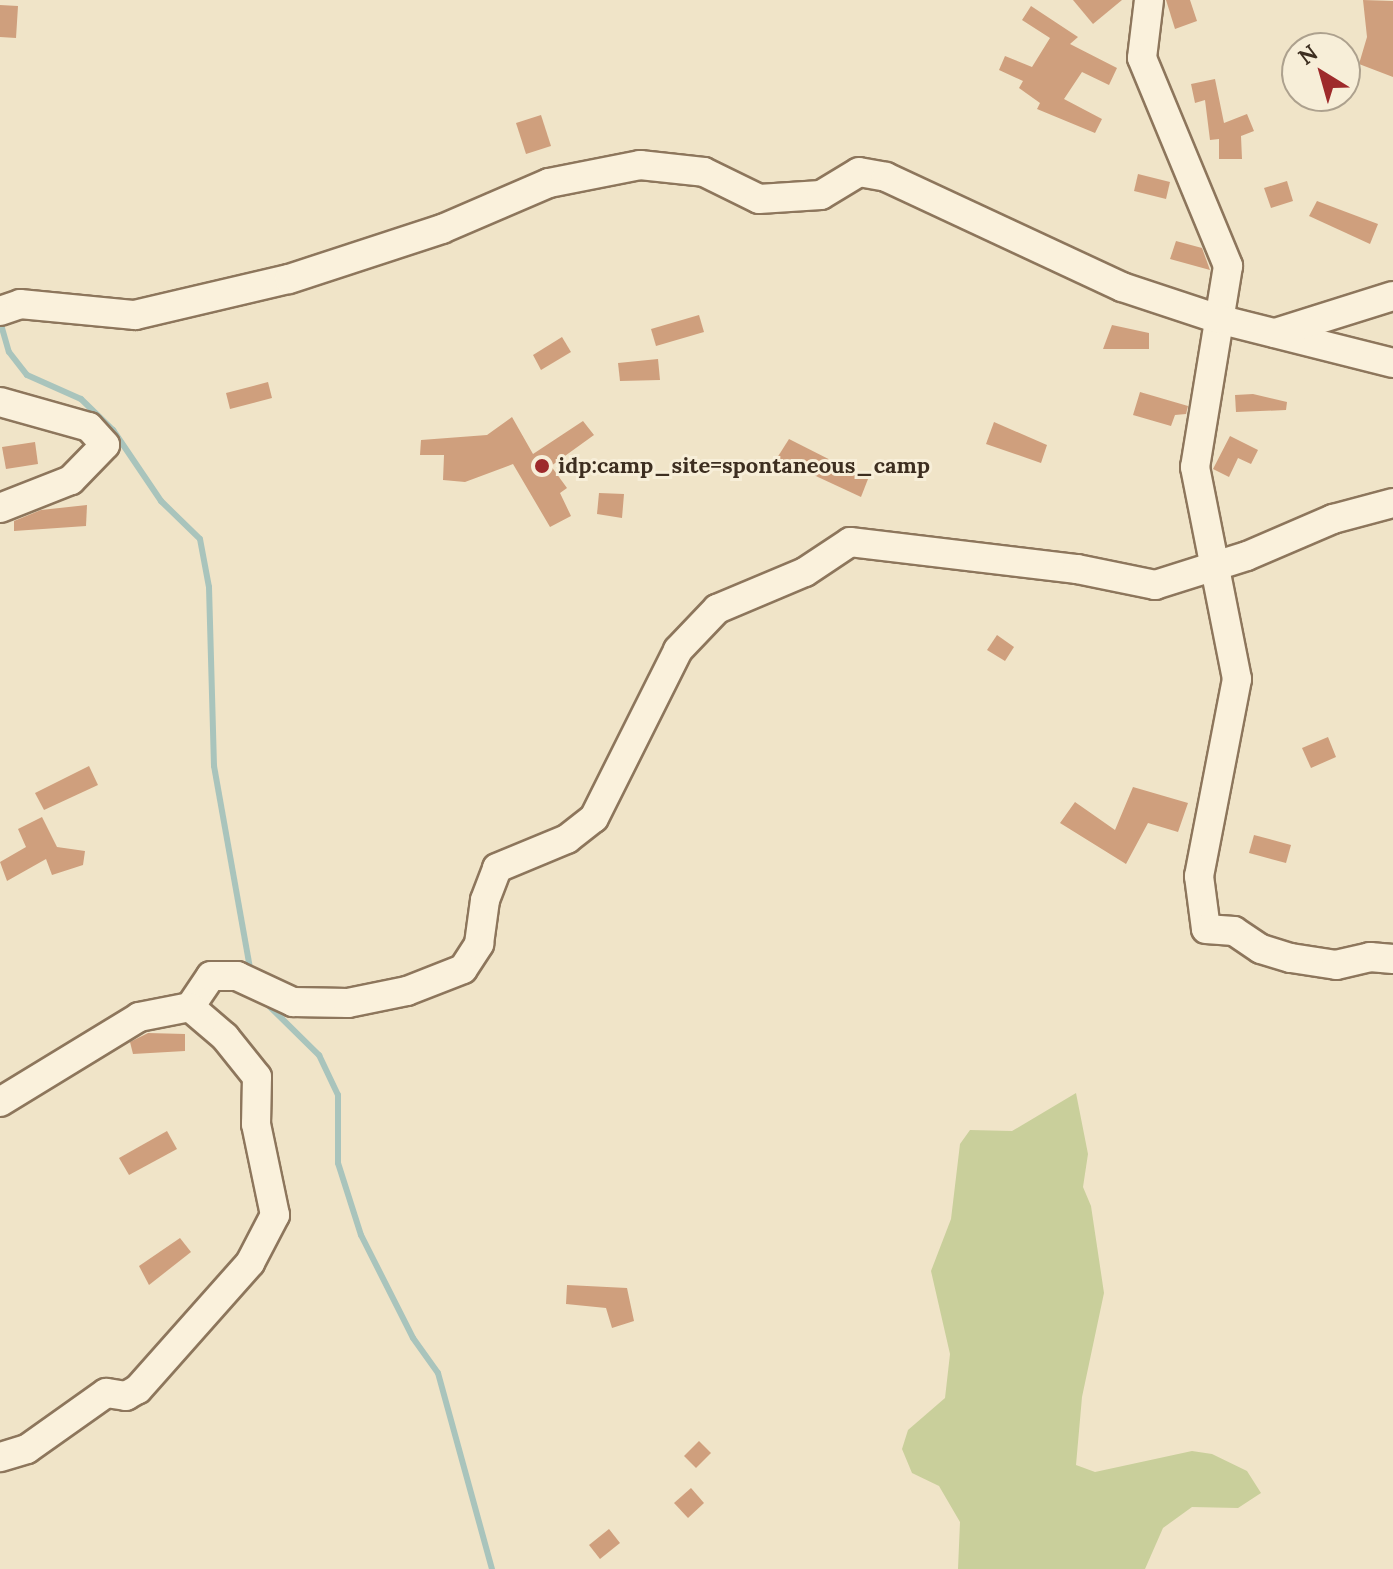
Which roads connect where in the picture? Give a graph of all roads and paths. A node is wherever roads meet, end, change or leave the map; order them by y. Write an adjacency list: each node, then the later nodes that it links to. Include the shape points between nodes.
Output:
1 (1149, 0): 4 (street, via 1142,58 1228,266)
2 (1393, 296): 5 (street)
3 (0, 311): 4 (street, via 20,304 135,315 289,279 442,229 549,183 640,165 704,172 759,199 821,195 859,172 886,177 1108,281)
4 (1222, 320): 5 (street); 10 (street, via 1195,467)
5 (1273, 334): 6 (street)
6 (1393, 363)
7 (0, 402): 9 (street, via 89,427 105,445 71,480)
8 (1393, 503): 10 (street, via 1333,519)
9 (0, 508)
10 (1215, 565): 11 (street, via 1237,679 1199,876 1206,929 1234,931 1261,949 1291,958 1336,965 1370,957); 12 (street, via 1155,585 1077,569 850,542 805,572 717,609 678,650 594,818 567,839 497,868 485,900 479,944 463,969 407,991 348,1003 293,1002 237,976 211,976)
11 (1393, 959)
12 (190, 1007): 13 (street, via 139,1017); 14 (street, via 225,1037 257,1077 256,1124 275,1215 250,1263 138,1389 126,1396 106,1393 27,1449)
13 (0, 1102)
14 (0, 1457)

